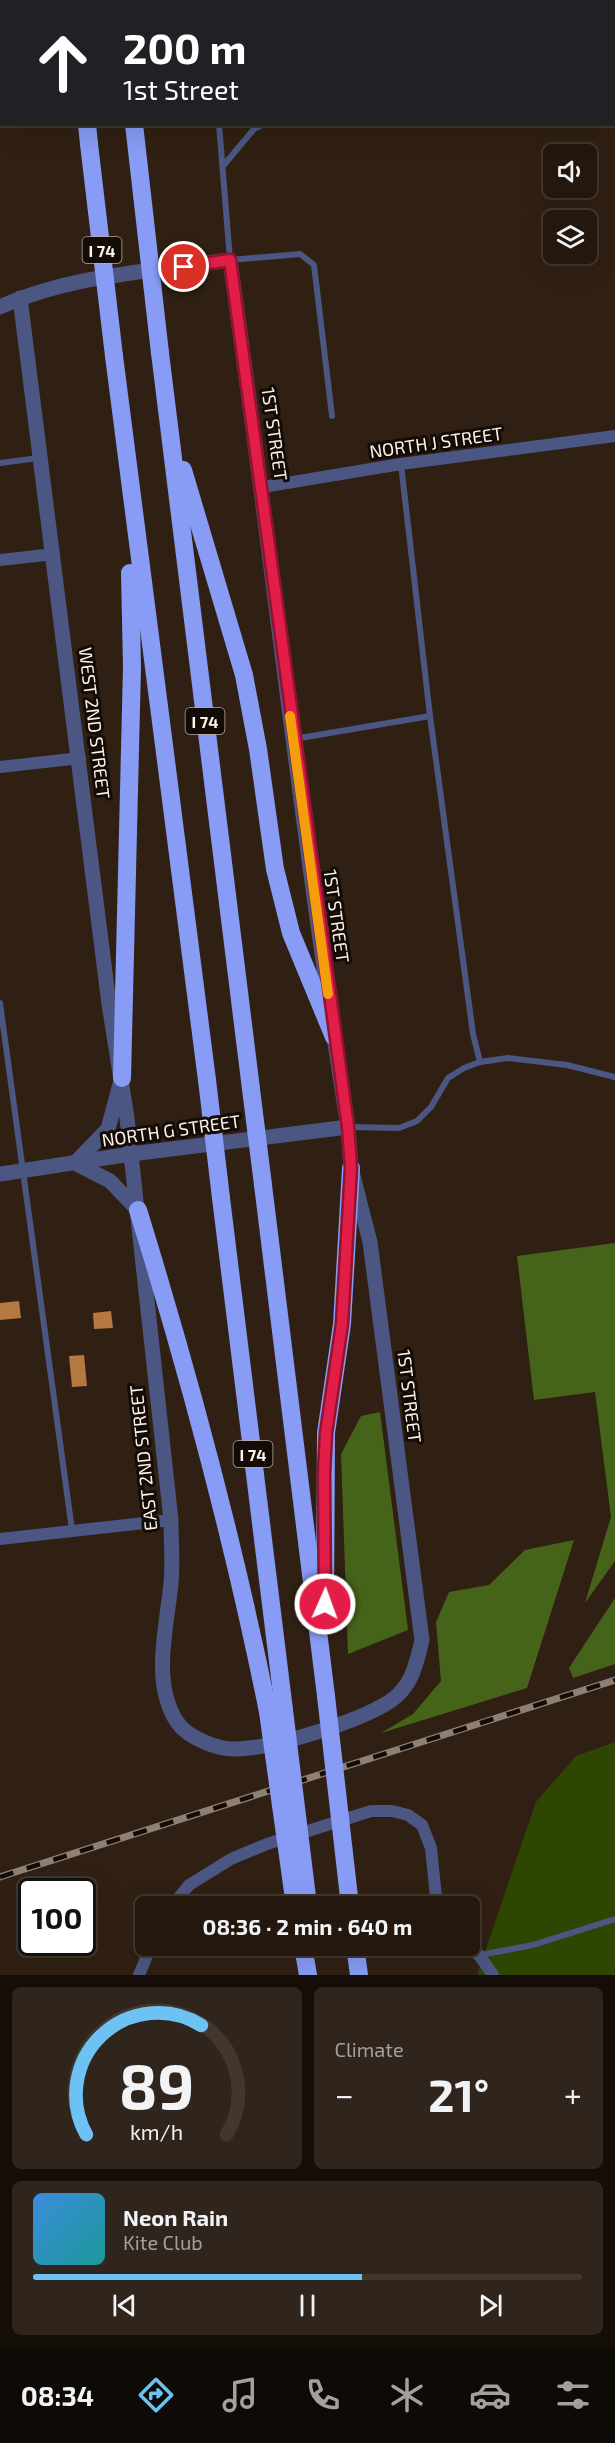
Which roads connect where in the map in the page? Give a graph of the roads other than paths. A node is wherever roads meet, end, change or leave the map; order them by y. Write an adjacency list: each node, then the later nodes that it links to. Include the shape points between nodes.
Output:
1 (87, 126): 15 (highway, I 74, bridge)
2 (134, 126): 10 (highway, I 74, bridge)
3 (219, 126): 5 (lane, 1ST STREET)
4 (260, 126): 5 (lane)
5 (223, 167): 6 (lane, 1ST STREET)
6 (230, 260): 7 (street, via 71,283); 9 (lane, via 300,254 314,266); 16 (street, 1ST STREET)
7 (20, 298): 8 (street); 12 (street, WEST 2ND STREET)
8 (0, 307)
9 (333, 416)
10 (168, 420): 24 (highway, via 244,675 275,869 291,933); 38 (highway, I 74, bridge)
11 (615, 436): 14 (street, NORTH J STREET)
12 (42, 458): 13 (lane); 17 (street, WEST 2ND STREET)
13 (0, 463)
14 (401, 464): 16 (street, NORTH J STREET); 19 (lane)
15 (128, 478): 27 (highway, via 132,667); 39 (highway, I 74, bridge, via 207,1080)
16 (263, 487): 20 (street, 1ST STREET)
17 (54, 554): 18 (street); 21 (street, WEST 2ND STREET)
18 (0, 560)
19 (430, 716): 20 (lane); 25 (lane)
20 (293, 739): 24 (street, 1ST STREET)
21 (80, 758): 22 (street); 27 (street, WEST 2ND STREET, via 109,1004)
22 (0, 767)
23 (0, 1003): 32 (lane)
24 (334, 1037): 28 (street, 1ST STREET)
25 (480, 1062): 26 (lane, via 508,1058 567,1065); 28 (lane, via 448,1078 431,1107 417,1121 399,1128)
26 (615, 1077)
27 (122, 1078): 29 (street, WEST 2ND STREET); 30 (street, via 108,1129)
28 (348, 1127): 29 (street, NORTH G STREET); 31 (street, 1ST STREET)
29 (131, 1154): 30 (street, NORTH G STREET); 34 (street, EAST 2ND STREET)
30 (75, 1163): 32 (street, NORTH G STREET); 34 (street, via 110,1181)
31 (351, 1168): 38 (highway, via 342,1324 326,1433); 40 (street, 1ST STREET, via 370,1242 422,1640 413,1676 390,1701 293,1739 237,1749)
32 (21, 1172): 33 (street, NORTH G STREET); 36 (lane)
33 (0, 1174)
34 (138, 1210): 35 (street, EAST 2ND STREET); 39 (highway, via 165,1296)
35 (171, 1520): 36 (street); 40 (street, EAST 2ND STREET, via 171,1581 163,1655 166,1696 178,1723)
36 (72, 1530): 37 (street)
37 (0, 1539)
38 (323, 1665): 43 (highway, I 74, bridge)
39 (276, 1711): 42 (highway, I 74, bridge)
40 (205, 1743)
41 (180, 1896): 44 (street, via 189,1885 231,1859 371,1810 408,1815 422,1825 431,1848)
42 (300, 1896)
43 (348, 1896)
44 (436, 1896)
45 (615, 1919): 46 (lane, via 533,1945)
46 (480, 1955)
47 (147, 1956): 52 (street)
48 (305, 1956): 53 (highway)
49 (314, 1956): 54 (highway)
50 (356, 1956): 55 (highway)
51 (480, 1956): 56 (street)
52 (139, 1975)
53 (308, 1975)
54 (316, 1975)
55 (359, 1975)
56 (493, 1975)

